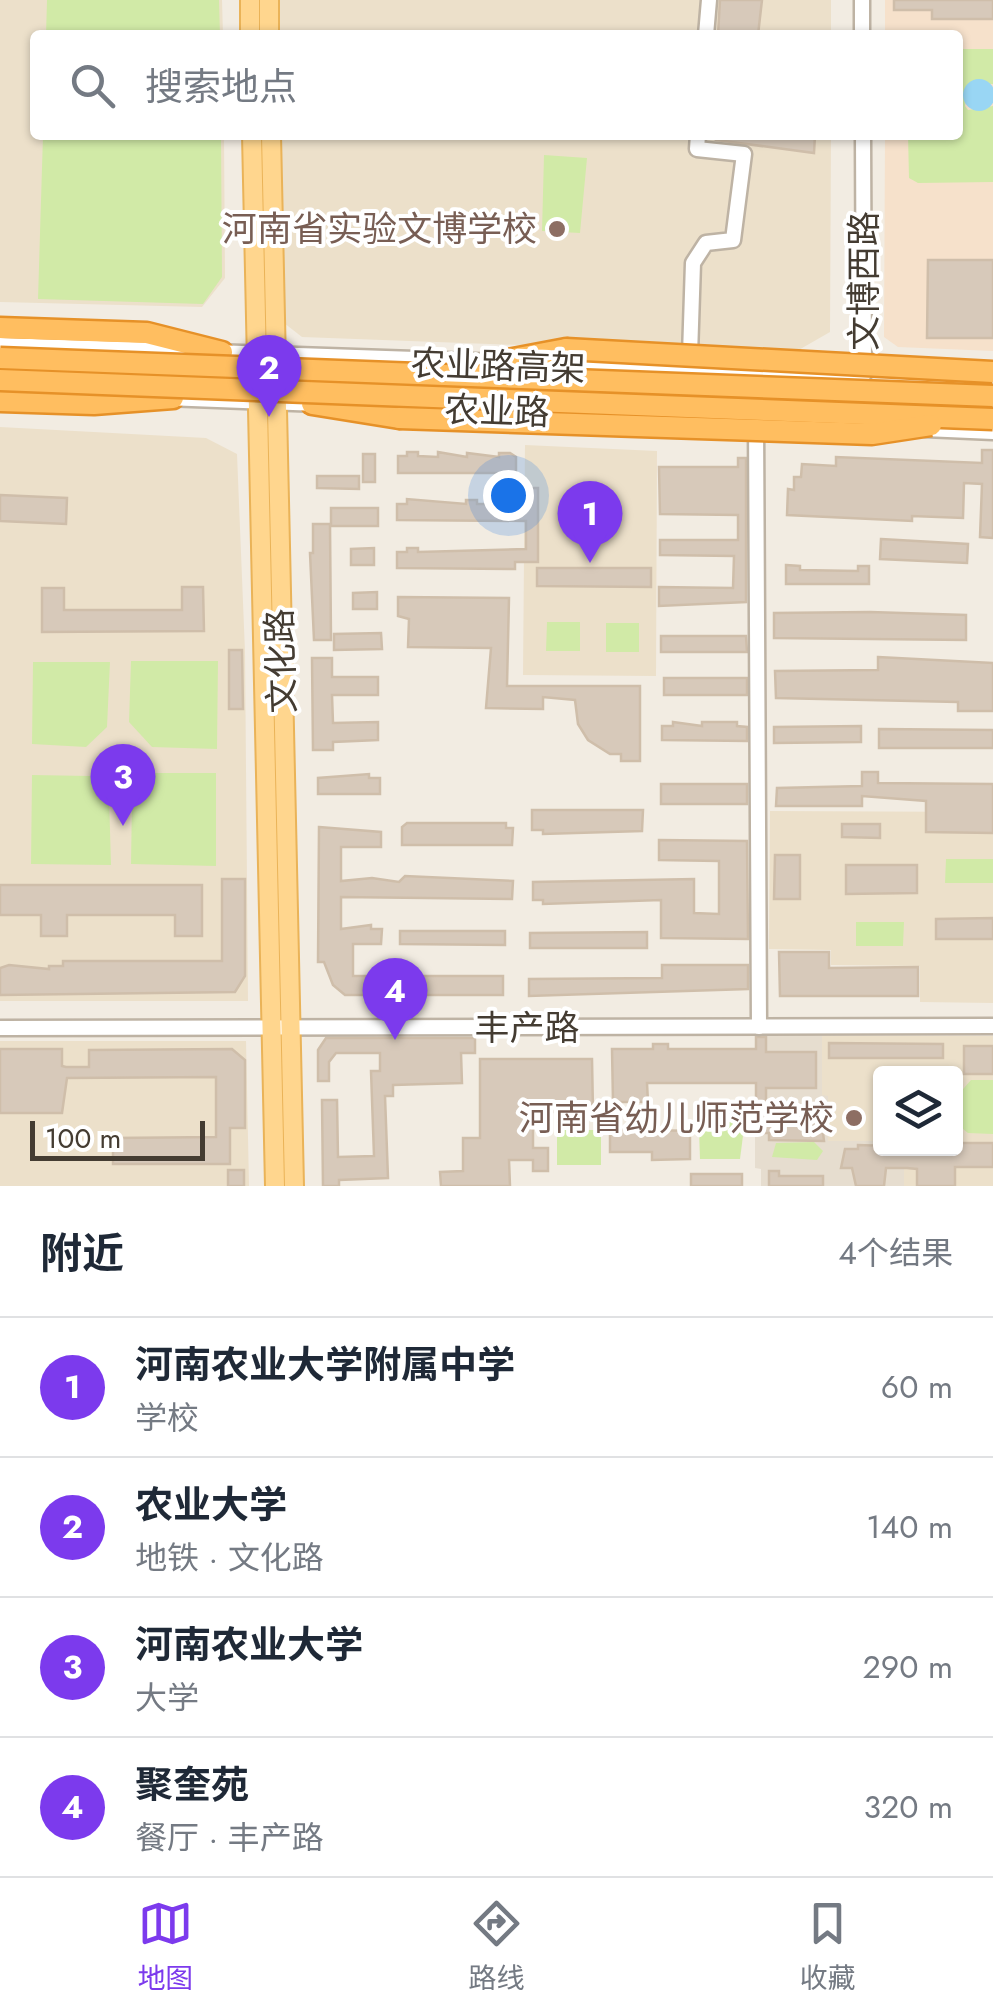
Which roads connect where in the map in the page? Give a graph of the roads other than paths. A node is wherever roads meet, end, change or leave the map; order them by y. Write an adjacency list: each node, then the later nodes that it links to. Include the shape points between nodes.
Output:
1 (250, 0): 5 (main road)
2 (269, 0): 6 (main road)
3 (709, 0): 7 (street)
4 (862, 0): 8 (street)
5 (250, 30)
6 (269, 30)
7 (706, 30)
8 (862, 30)
9 (252, 140): 16 (main road, 文化路)
10 (271, 140): 16 (main road, 文化路)
11 (698, 140): 17 (street, via 697,149 744,154 733,240 706,243 694,263)
12 (863, 140): 21 (street, 文博西路)
13 (0, 328): 15 (highway, via 147,334)
14 (0, 345): 15 (street, 农业路)
15 (222, 352): 16 (street, 农业路)
16 (266, 354): 19 (street, 农业路); 28 (main road, 文化路)
17 (690, 356): 19 (highway, bridge, via 566,349); 22 (highway, bridge)
18 (0, 358): 25 (highway, 农业路高架, bridge)
19 (496, 362): 20 (street, 农业路)
20 (755, 371): 21 (street, 农业路); 31 (street)
21 (864, 375): 22 (street, 农业路); 32 (street, 文博西路)
22 (993, 376)
23 (0, 380): 30 (highway, 农业路高架, bridge)
24 (0, 391): 26 (street, 农业路)
25 (993, 396)
26 (173, 398): 27 (highway); 28 (street, 农业路)
27 (0, 401)
28 (266, 402): 29 (street, 农业路); 37 (main road, 文化路)
29 (312, 404): 30 (highway, bridge, via 399,418 872,434); 31 (street, 农业路)
30 (984, 418)
31 (756, 422): 32 (street, 农业路); 35 (street)
32 (864, 427): 33 (street, 农业路)
33 (993, 432)
34 (993, 1026): 35 (street, 丰产路)
35 (759, 1027): 37 (street, 丰产路)
36 (0, 1028): 37 (street, 丰产路)
37 (282, 1029): 38 (main road, 文化路); 39 (main road, 文化路)
38 (275, 1186)
39 (294, 1186)

